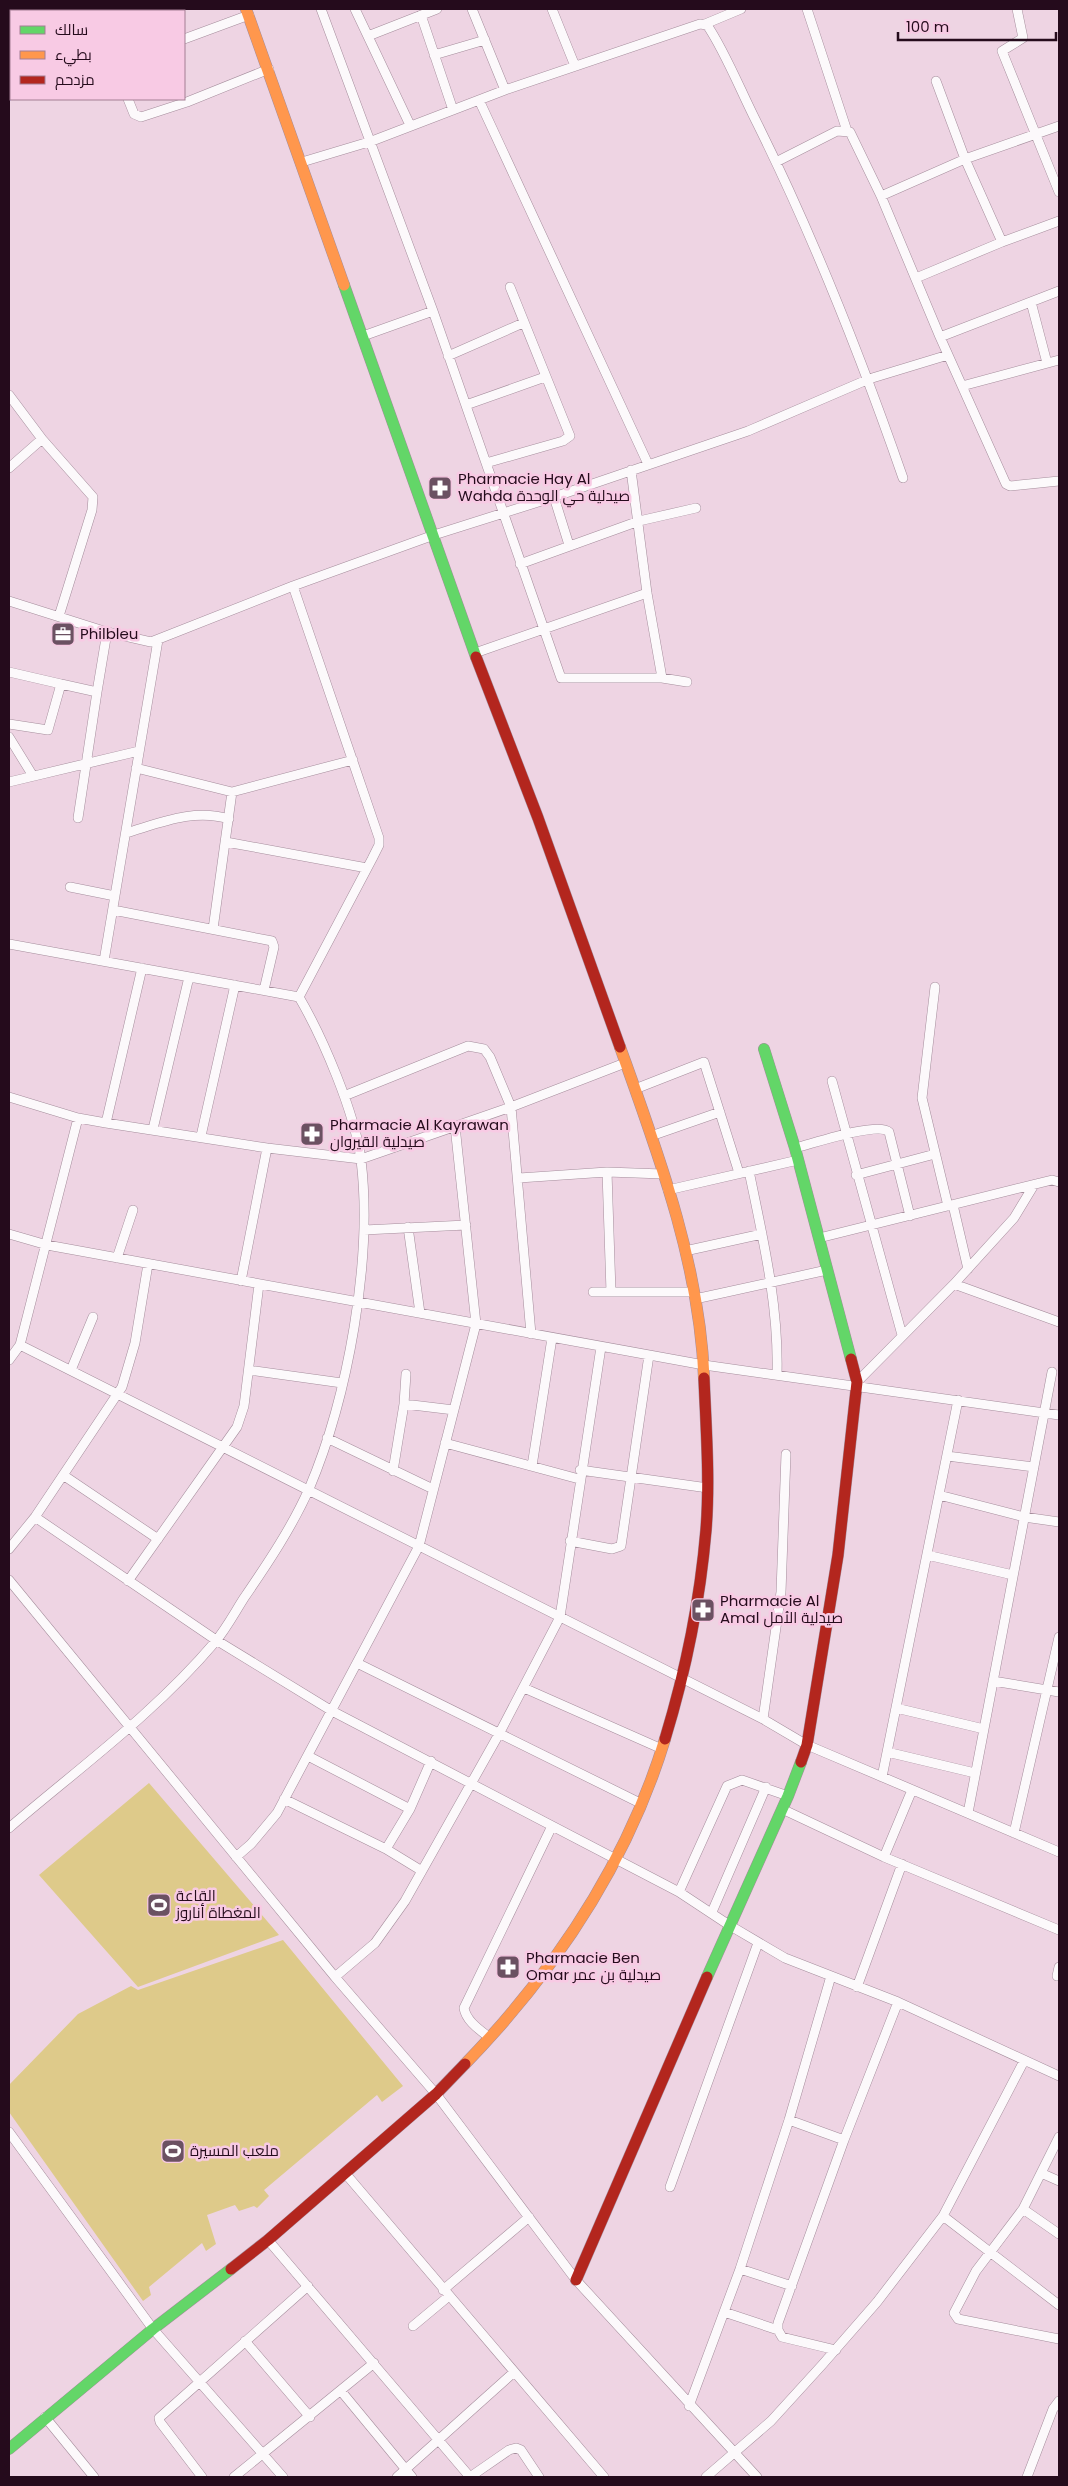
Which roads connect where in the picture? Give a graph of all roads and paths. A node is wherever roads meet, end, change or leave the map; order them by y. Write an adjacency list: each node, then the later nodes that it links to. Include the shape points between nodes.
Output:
1 (322, 9): 27 (street)
2 (355, 9): 12 (street)
3 (437, 9): 10 (street)
4 (472, 9): 14 (street)
5 (552, 9): 16 (street)
6 (740, 9): 11 (street)
7 (807, 9): 25 (street)
8 (1017, 9): 26 (street, via 1023,38 1002,51)
9 (248, 12): 13 (street); 17 (main road)
10 (421, 15): 12 (street); 15 (street)
11 (705, 24): 16 (street); 30 (street, via 709,26)
12 (368, 36): 23 (street)
13 (185, 39)
14 (485, 40): 15 (street); 19 (street)
15 (434, 55): 22 (street)
16 (575, 66): 19 (street)
17 (269, 69): 20 (street, via 141,117 134,114); 29 (main road)
18 (936, 81): 28 (street)
19 (505, 90): 21 (street)
20 (128, 100)
21 (479, 100): 22 (street); 54 (street)
22 (453, 110): 23 (street)
23 (410, 125): 27 (street)
24 (1059, 126): 26 (street)
25 (847, 130): 30 (street, via 838,131); 32 (street)
26 (1038, 134): 28 (street); 31 (street)
27 (372, 141): 29 (street); 39 (street)
28 (965, 160): 32 (street); 34 (street)
29 (302, 162): 41 (main road)
30 (776, 162): 48 (street)
31 (1059, 192)
32 (882, 196): 35 (street)
33 (1059, 221): 34 (street)
34 (1002, 242): 35 (street)
35 (916, 278): 42 (street)
36 (510, 287): 40 (street)
37 (1059, 291): 38 (street)
38 (1031, 302): 42 (street); 46 (street)
39 (433, 311): 41 (street); 44 (street)
40 (523, 323): 44 (street); 47 (street)
41 (364, 336): 63 (main road)
42 (940, 337): 43 (street)
43 (948, 355): 48 (street); 49 (street)
44 (448, 356): 51 (street)
45 (1059, 360): 46 (street)
46 (1047, 363): 49 (street)
47 (545, 377): 51 (street); 53 (street, via 570,437)
48 (869, 379): 54 (street, via 748,431); 57 (street)
49 (962, 386): 58 (street, via 1007,486)
50 (9, 395): 52 (street)
51 (466, 405): 53 (street)
52 (42, 439): 55 (street); 69 (street, via 90,492 94,503)
53 (486, 463): 61 (street)
54 (648, 464): 56 (street)
55 (9, 468)
56 (631, 470): 59 (street); 62 (street)
57 (903, 478)
58 (1059, 481)
59 (554, 497): 61 (street); 64 (street)
60 (696, 508): 62 (street)
61 (504, 514): 63 (street); 65 (street)
62 (638, 521): 64 (street); 67 (street)
63 (434, 535): 66 (street); 73 (main road)
64 (569, 545): 65 (street)
65 (520, 564): 70 (street)
66 (293, 586): 72 (street); 82 (street)
67 (647, 593): 70 (street); 75 (street)
68 (9, 600): 69 (street)
69 (59, 616): 71 (street)
70 (543, 630): 73 (street); 75 (street, via 561,678)
71 (107, 632): 72 (street, via 141,641); 78 (street)
72 (158, 640): 81 (street)
73 (475, 653): 106 (main road)
74 (9, 672): 77 (street)
75 (662, 678): 76 (street)
76 (687, 682)
77 (61, 684): 78 (street); 79 (street, via 48,730)
78 (97, 692): 83 (street)
79 (9, 724)
80 (9, 738): 85 (street)
81 (139, 751): 83 (street); 84 (street)
82 (353, 760): 87 (street); 92 (street, via 379,838 379,846)
83 (87, 763): 85 (street); 88 (street)
84 (136, 768): 87 (street); 90 (street)
85 (33, 776): 86 (street)
86 (9, 782)
87 (232, 792): 89 (street)
88 (78, 818)
89 (229, 819): 90 (street, via 212,814 194,814); 91 (street)
90 (126, 833): 94 (street)
91 (226, 842): 92 (street); 96 (street)
92 (367, 868): 104 (street)
93 (70, 887): 94 (street)
94 (115, 896): 95 (street)
95 (113, 910): 96 (street); 98 (street)
96 (213, 929): 103 (street, via 272,941 274,948)
97 (9, 944): 98 (street)
98 (104, 961): 99 (street)
99 (142, 968): 100 (street); 114 (street)
100 (189, 977): 101 (street); 116 (street)
101 (235, 985): 103 (street); 118 (street)
102 (934, 987): 122 (street, via 922,1098)
103 (264, 990): 104 (street)
104 (299, 997): 109 (street)
105 (764, 1049): 121 (main road)
106 (625, 1063): 108 (main road); 111 (street)
107 (832, 1081): 117 (street)
108 (635, 1089): 112 (street, via 704,1062); 119 (main road)
109 (344, 1096): 111 (street, via 468,1046 476,1046 484,1049 490,1057); 123 (street)
110 (9, 1097): 113 (street)
111 (512, 1107): 115 (street); 130 (street)
112 (720, 1112): 119 (street); 127 (street)
113 (78, 1118): 114 (street); 144 (street)
114 (106, 1123): 116 (street)
115 (455, 1126): 123 (street); 137 (street)
116 (153, 1129): 118 (street)
117 (846, 1134): 121 (street); 125 (street, via 886,1129); 129 (street)
118 (201, 1136): 120 (street)
119 (650, 1136): 128 (main road)
120 (267, 1148): 123 (street); 150 (street)
121 (795, 1148): 124 (main road)
122 (935, 1154): 125 (street); 134 (street)
123 (361, 1159): 140 (street)
124 (798, 1160): 127 (street); 143 (main road)
125 (897, 1164): 129 (street); 136 (street)
126 (607, 1172): 128 (street); 130 (street); 155 (street)
127 (744, 1172): 133 (street); 142 (street)
128 (664, 1174): 133 (main road)
129 (856, 1174): 138 (street)
130 (518, 1178): 162 (street)
131 (1059, 1182): 132 (street, via 1052,1180)
132 (1034, 1185): 134 (street); 148 (street, via 1014,1218)
133 (668, 1190): 145 (main road)
134 (951, 1205): 136 (street); 148 (street)
135 (133, 1210): 146 (street)
136 (910, 1216): 138 (street)
137 (466, 1225): 139 (street); 161 (street)
138 (870, 1226): 143 (street); 163 (street)
139 (408, 1227): 140 (street); 158 (street)
140 (364, 1230): 157 (street)
141 (9, 1234): 144 (street)
142 (762, 1234): 145 (street); 151 (street)
143 (820, 1238): 149 (main road)
144 (47, 1245): 146 (street); 165 (street)
145 (685, 1251): 156 (main road)
146 (117, 1258): 147 (street)
147 (148, 1264): 150 (street); 177 (street, via 135,1343)
148 (968, 1268): 153 (street)
149 (827, 1270): 151 (street); 176 (main road)
150 (240, 1281): 152 (street)
151 (771, 1283): 156 (street); 174 (street)
152 (260, 1284): 157 (street); 171 (street)
153 (954, 1284): 160 (street); 163 (street)
154 (593, 1292): 155 (street)
155 (611, 1292): 156 (street)
156 (694, 1296): 169 (main road)
157 (358, 1302): 158 (street); 175 (street)
158 (420, 1314): 161 (street)
159 (93, 1317): 170 (street)
160 (1059, 1322)
161 (476, 1324): 162 (street); 180 (street)
162 (532, 1334): 164 (street)
163 (902, 1335): 176 (street)
164 (552, 1338): 166 (street); 188 (street)
165 (20, 1345): 168 (street); 170 (street)
166 (601, 1346): 167 (street); 192 (street)
167 (649, 1355): 169 (street); 193 (street)
168 (9, 1360)
169 (704, 1366): 174 (street); 194 (main road)
170 (71, 1370): 177 (street)
171 (249, 1370): 175 (street); 185 (street, via 242,1412)
172 (1052, 1372): 181 (street)
173 (406, 1374): 179 (street)
174 (777, 1375): 176 (street)
175 (342, 1383): 183 (street)
176 (857, 1384): 178 (street); 224 (main road, via 838,1555)
177 (118, 1394): 185 (street); 191 (street)
178 (958, 1400): 181 (street); 187 (street)
179 (404, 1404): 180 (street); 190 (street)
180 (454, 1410): 184 (street)
181 (1044, 1413): 182 (street); 189 (street)
182 (1059, 1415)
183 (327, 1438): 190 (street); 196 (street)
184 (445, 1443): 188 (street); 195 (street)
185 (224, 1448): 196 (street); 201 (street)
186 (786, 1454): 220 (street, via 781,1592)
187 (947, 1456): 189 (street); 197 (street)
188 (532, 1466): 192 (street)
189 (1034, 1467): 199 (street)
190 (393, 1470): 195 (street)
191 (63, 1475): 198 (street); 201 (street)
192 (580, 1475): 193 (street); 202 (street)
193 (631, 1478): 194 (street); 202 (street, via 621,1546 612,1549)
194 (708, 1488): 213 (main road, via 695,1619)
195 (433, 1489): 203 (street)
196 (308, 1490): 203 (street); 211 (street, via 274,1554)
197 (939, 1495): 199 (street); 205 (street)
198 (34, 1517): 204 (street); 208 (street)
199 (1024, 1517): 200 (street); 206 (street)
200 (1059, 1522)
201 (158, 1539): 208 (street)
202 (570, 1541): 209 (street)
203 (419, 1546): 209 (street); 212 (street)
204 (9, 1549)
205 (927, 1555): 206 (street); 218 (street)
206 (1013, 1575): 214 (street)
207 (9, 1580): 221 (street)
208 (128, 1581): 211 (street)
209 (560, 1617): 213 (street); 215 (street)
210 (1059, 1637): 216 (street)
211 (216, 1640): 219 (street); 221 (street, via 177,1683)
212 (357, 1663): 219 (street); 223 (street)
213 (683, 1680): 220 (street); 225 (main road)
214 (993, 1681): 216 (street); 222 (street)
215 (524, 1688): 223 (street); 225 (street)
216 (1046, 1691): 217 (street); 242 (street)
217 (1059, 1692)
218 (896, 1708): 222 (street); 226 (street)
219 (332, 1711): 227 (street); 228 (street)
220 (763, 1719): 224 (street)
221 (129, 1726): 241 (street); 245 (street)
222 (984, 1729): 229 (street)
223 (500, 1734): 231 (street); 236 (street)
224 (807, 1745): 230 (street); 234 (main road)
225 (662, 1749): 236 (main road)
226 (887, 1752): 229 (street); 230 (street)
227 (308, 1756): 235 (street); 237 (street)
228 (431, 1761): 231 (street); 237 (street)
229 (975, 1773): 239 (street)
230 (882, 1777): 233 (street)
231 (470, 1784): 240 (street); 249 (street)
232 (766, 1788): 234 (street); 250 (street, via 742,1780 727,1786); 251 (street)
233 (912, 1790): 239 (street); 246 (street)
234 (788, 1796): 238 (main road)
235 (284, 1799): 243 (street); 245 (street, via 266,1827)
236 (642, 1804): 247 (main road)
237 (410, 1809): 243 (street)
238 (782, 1809): 246 (street); 252 (main road)
239 (968, 1813): 242 (street)
240 (552, 1826): 247 (street); 259 (street, via 464,2008 470,2021)
241 (9, 1828)
242 (1014, 1833): 244 (street)
243 (386, 1850): 249 (street)
244 (1059, 1852)
245 (236, 1857): 256 (street)
246 (884, 1857): 248 (street)
247 (617, 1859): 250 (street); 259 (main road, via 572,1936)
248 (902, 1864): 253 (street); 257 (street)
249 (422, 1871): 256 (street, via 375,1943)
250 (679, 1892): 251 (street)
251 (712, 1912): 252 (street)
252 (728, 1925): 254 (street); 278 (main road)
253 (1059, 1930)
254 (758, 1943): 255 (street, via 785,1958); 270 (street)
255 (831, 1976): 257 (street); 263 (street)
256 (335, 1977): 262 (street)
257 (857, 1986): 258 (street)
258 (898, 2002): 260 (street); 266 (street)
259 (490, 2038): 262 (main road)
260 (1024, 2061): 261 (street); 272 (street)
261 (1059, 2076)
262 (436, 2094): 267 (main road); 273 (street)
263 (788, 2120): 266 (street); 277 (street)
264 (9, 2132): 285 (street)
265 (1059, 2137): 268 (street)
266 (844, 2140): 280 (street)
267 (345, 2173): 275 (main road); 281 (street)
268 (1041, 2173): 269 (street); 271 (street)
269 (1059, 2181)
270 (670, 2187)
271 (1023, 2209): 274 (street); 276 (street)
272 (943, 2216): 276 (street); 289 (street)
273 (529, 2217): 278 (street); 281 (street)
274 (1059, 2234)
275 (268, 2240): 279 (street); 285 (main road)
276 (991, 2251): 282 (street); 287 (street, via 967,2284 954,2310 955,2316)
277 (740, 2270): 280 (street); 283 (street)
278 (576, 2280): 295 (street)
279 (308, 2286): 288 (street); 290 (street)
280 (792, 2286): 286 (street)
281 (446, 2293): 284 (street); 291 (street)
282 (1059, 2305)
283 (724, 2312): 286 (street); 295 (street)
284 (412, 2326)
285 (153, 2329): 292 (street); 296 (main road)
286 (778, 2330): 289 (street, via 782,2337)
287 (1059, 2339)
288 (245, 2341): 292 (street); 297 (street)
289 (836, 2350): 301 (street, via 771,2421)
290 (374, 2363): 293 (street); 298 (street)
291 (513, 2373): 298 (street); 310 (street)
292 (199, 2380): 300 (street); 304 (street, via 159,2419)
293 (341, 2391): 297 (street); 302 (street)
294 (1059, 2401): 313 (street)
295 (689, 2406): 301 (street)
296 (45, 2417): 299 (main road); 303 (street)
297 (310, 2417): 300 (street)
298 (440, 2441): 302 (street); 308 (street)
299 (9, 2449)
300 (263, 2453): 305 (street); 306 (street)
301 (735, 2454): 311 (street); 312 (street)
302 (409, 2474): 307 (street)
303 (94, 2477)
304 (202, 2477)
305 (234, 2477)
306 (283, 2477)
307 (397, 2477)
308 (470, 2477): 309 (street, via 516,2448 521,2450)
309 (539, 2477)
310 (604, 2477)
311 (706, 2477)
312 (757, 2477)
313 (1026, 2477)

